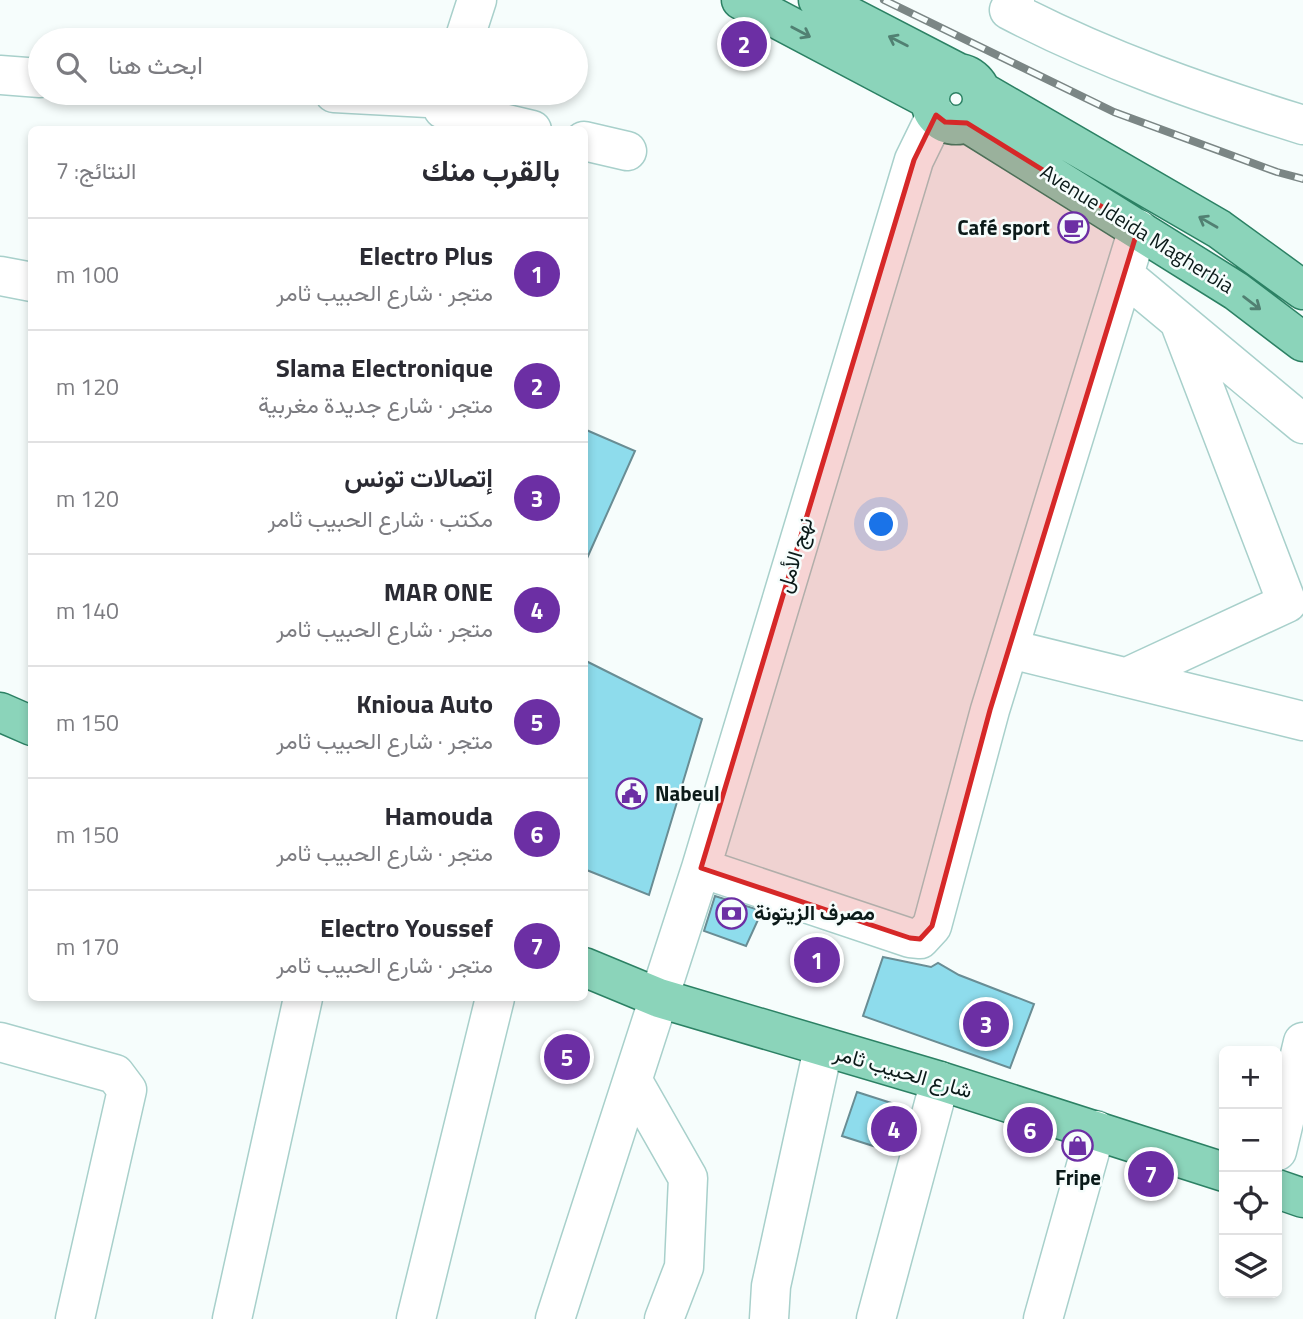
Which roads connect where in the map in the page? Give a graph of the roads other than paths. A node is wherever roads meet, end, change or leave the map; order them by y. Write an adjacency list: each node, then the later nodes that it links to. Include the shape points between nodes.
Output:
1 (477, 0): 5 (street)
2 (741, 0): 8 (main road, one-way to 8)
3 (818, 0): 8 (main road, one-way to 3)
4 (1004, 3): 11 (street, via 1053,33 1208,96)
5 (468, 28)
6 (0, 75): 7 (street)
7 (28, 77)
8 (954, 101): 15 (main road, Avenue Jdeida Magherbia); 19 (main road, Avenue Jdeida Magherbia, one-way to 8, via 1219,229); 28 (street, نهج الأمل, via 914,160)
9 (421, 105): 10 (street)
10 (443, 108): 12 (street)
11 (1303, 125)
12 (516, 126)
13 (588, 142): 14 (street)
14 (627, 151)
15 (1138, 229): 16 (street); 21 (main road, Avenue Jdeida Magherbia, one-way to 21, via 1236,291)
16 (1124, 275): 20 (street); 23 (street)
17 (0, 276): 18 (street)
18 (28, 281)
19 (1303, 290)
20 (1179, 321): 22 (street); 24 (street, via 1287,603)
21 (1303, 342)
22 (1303, 424)
23 (1010, 649): 24 (street); 28 (street, via 932,926 920,939)
24 (1127, 677): 26 (street)
25 (0, 712): 27 (main road)
26 (1303, 721)
27 (28, 724)
28 (701, 868): 30 (street, نهج الأمل)
29 (588, 969): 30 (main road, شارع الحبيب ثامر)
30 (659, 998): 35 (main road, شارع الحبيب ثامر); 37 (street, نهج الأمل)
31 (302, 1001): 44 (street)
32 (494, 1001): 45 (street)
33 (1303, 1041): 39 (street)
34 (0, 1042): 43 (street, via 114,1074 127,1090)
35 (822, 1049): 36 (main road, شارع الحبيب ثامر); 48 (street, via 771,1286)
36 (940, 1081): 38 (main road, شارع الحبيب ثامر); 49 (street)
37 (634, 1083): 46 (street, نهج الأمل); 47 (street, via 688,1178 684,1266)
38 (1096, 1130): 40 (main road, شارع الحبيب ثامر); 50 (street)
39 (1282, 1130)
40 (1219, 1170)
41 (1282, 1191): 42 (main road)
42 (1303, 1198)
43 (75, 1319)
44 (232, 1319)
45 (416, 1319)
46 (555, 1319)
47 (664, 1319)
48 (769, 1319)
49 (876, 1319)
50 (1043, 1319)

